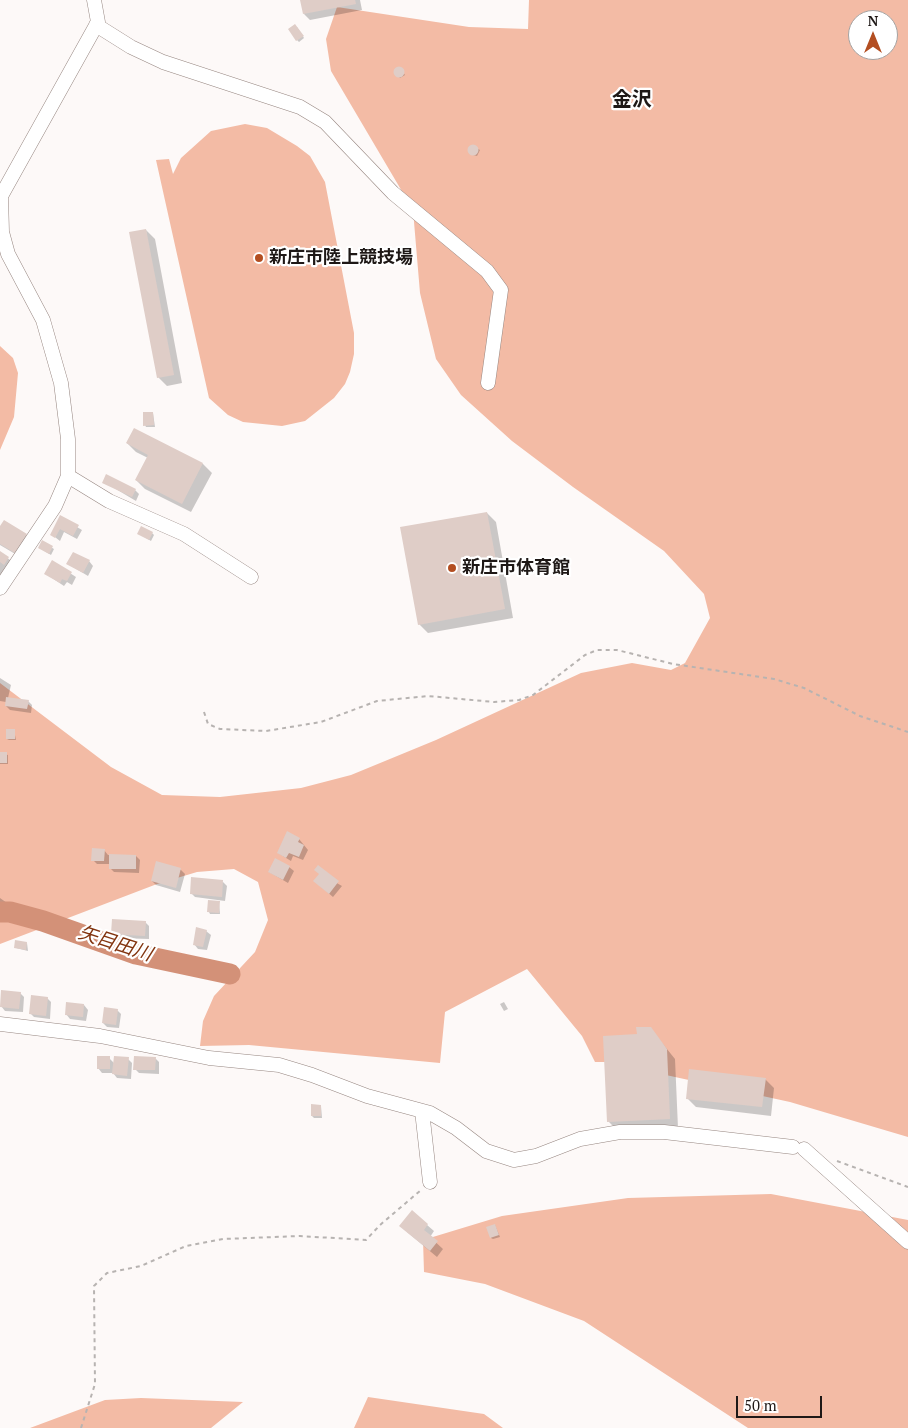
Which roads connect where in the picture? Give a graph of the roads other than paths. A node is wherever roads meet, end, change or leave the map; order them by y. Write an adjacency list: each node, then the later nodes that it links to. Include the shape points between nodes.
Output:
1 (94, 0): 2 (street)
2 (96, 25): 3 (street); 4 (street, via 163,62 300,107 325,122 393,194 487,271 501,290)
3 (1, 196): 5 (street, via 2,232 8,254 43,320 61,382 68,439)
4 (488, 383)
5 (68, 476): 6 (street, via 109,501 184,534); 7 (street, via 55,506)
6 (251, 577)
7 (0, 588)
8 (0, 1024): 9 (street, via 100,1036 210,1058 278,1065 312,1074 367,1096)
9 (422, 1110): 10 (street); 11 (street, via 456,1128 486,1151 514,1160 536,1156 580,1138 620,1132 664,1132 799,1148)
10 (430, 1182)
11 (908, 1242)

